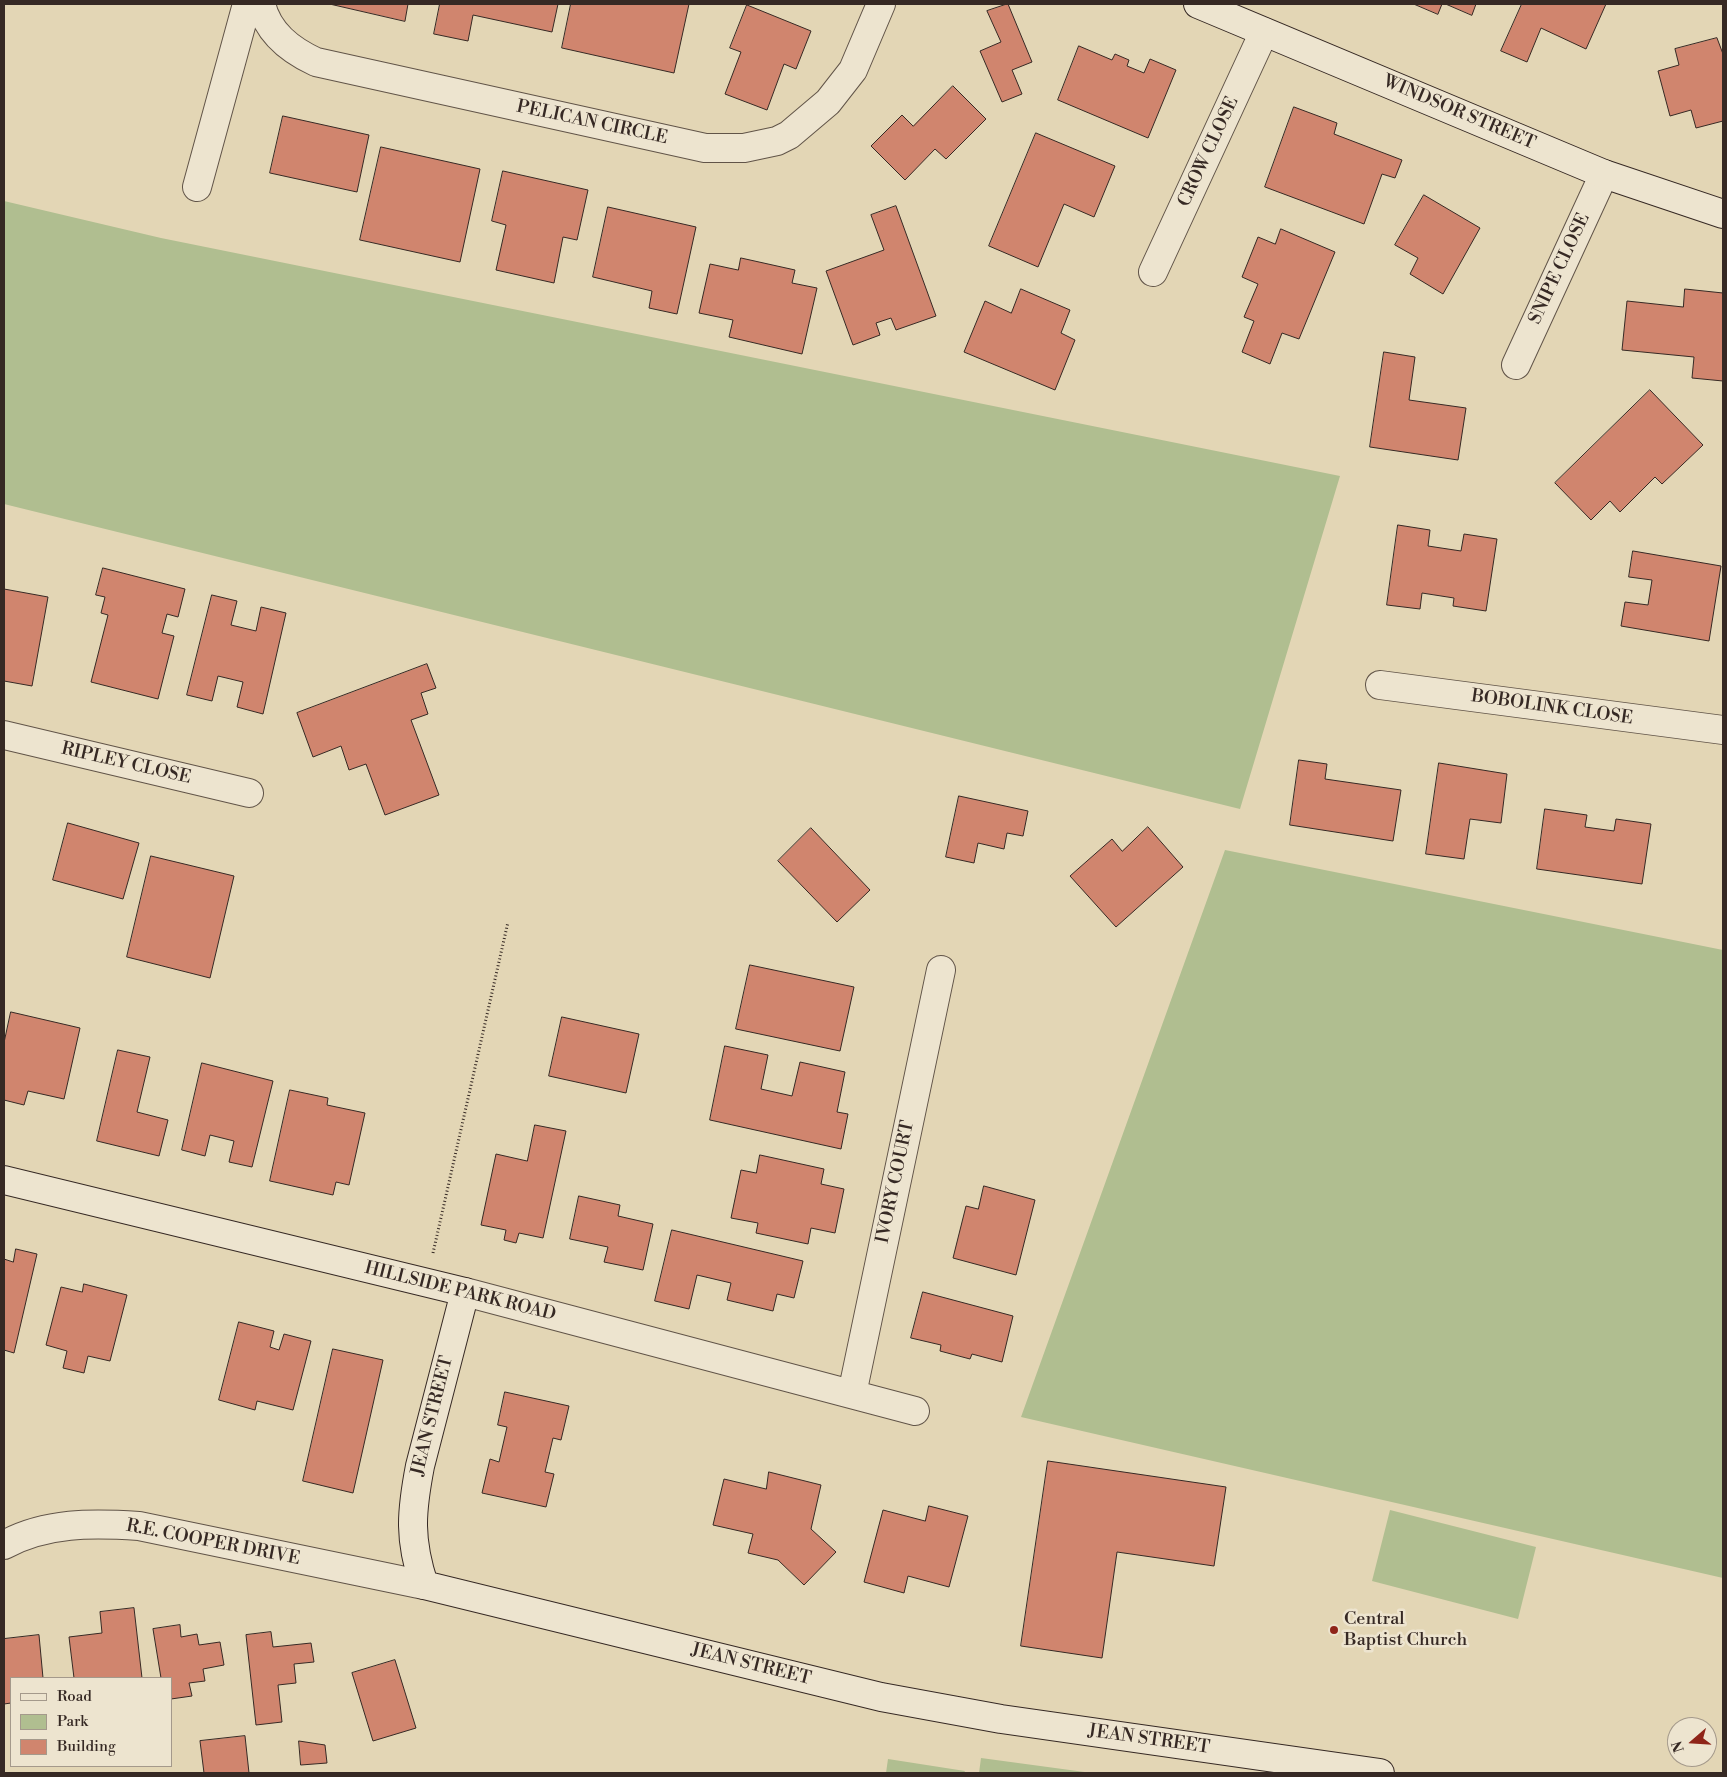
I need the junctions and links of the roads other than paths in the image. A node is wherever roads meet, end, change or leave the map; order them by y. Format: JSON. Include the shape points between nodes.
{"nodes":[{"id":1,"x":247,"y":4,"type":"edge"},
{"id":2,"x":261,"y":4,"type":"edge"},
{"id":3,"x":881,"y":4,"type":"edge"},
{"id":4,"x":1198,"y":4,"type":"edge"},
{"id":5,"x":1264,"y":32,"type":"junction"},
{"id":6,"x":1604,"y":174,"type":"junction"},
{"id":7,"x":197,"y":187,"type":"dead end"},
{"id":8,"x":1723,"y":214,"type":"edge"},
{"id":9,"x":1153,"y":272,"type":"dead end"},
{"id":10,"x":1516,"y":365,"type":"dead end"},
{"id":11,"x":1380,"y":685,"type":"dead end"},
{"id":12,"x":1723,"y":730,"type":"edge"},
{"id":13,"x":4,"y":735,"type":"edge"},
{"id":14,"x":249,"y":793,"type":"dead end"},
{"id":15,"x":941,"y":970,"type":"dead end"},
{"id":16,"x":4,"y":1180,"type":"edge"},
{"id":17,"x":465,"y":1292,"type":"junction"},
{"id":18,"x":852,"y":1394,"type":"junction"},
{"id":19,"x":915,"y":1410,"type":"dead end"},
{"id":20,"x":4,"y":1545,"type":"edge"},
{"id":21,"x":424,"y":1585,"type":"junction"},
{"id":22,"x":1380,"y":1773,"type":"edge"}],
"edges":[{"from":1,"to":7,"type":"street"},
{"from":2,"to":3,"type":"street","name":"PELICAN CIRCLE","via":[[280,39],[297,53],[316,62],[652,137],[727,149],[777,141],[816,114],[853,70]]},
{"from":4,"to":5,"type":"street","name":"WINDSOR STREET"},
{"from":5,"to":6,"type":"street","name":"WINDSOR STREET"},
{"from":5,"to":9,"type":"street","name":"CROW CLOSE"},
{"from":6,"to":8,"type":"street","name":"WINDSOR STREET"},
{"from":6,"to":10,"type":"street","name":"SNIPE CLOSE"},
{"from":11,"to":12,"type":"street","name":"BOBOLINK CLOSE"},
{"from":13,"to":14,"type":"street","name":"RIPLEY CLOSE"},
{"from":15,"to":18,"type":"street","name":"IVORY COURT"},
{"from":16,"to":17,"type":"street","name":"HILLSIDE PARK ROAD"},
{"from":17,"to":18,"type":"street","name":"HILLSIDE PARK ROAD"},
{"from":17,"to":21,"type":"street","name":"JEAN STREET","via":[[414,1495],[411,1526],[415,1558]]},
{"from":18,"to":19,"type":"street","name":"HILLSIDE PARK ROAD"},
{"from":20,"to":21,"type":"street","name":"R.E. COOPER DRIVE","via":[[54,1527],[139,1526]]},
{"from":21,"to":22,"type":"street","name":"JEAN STREET","via":[[881,1697],[1001,1719]]}]}
